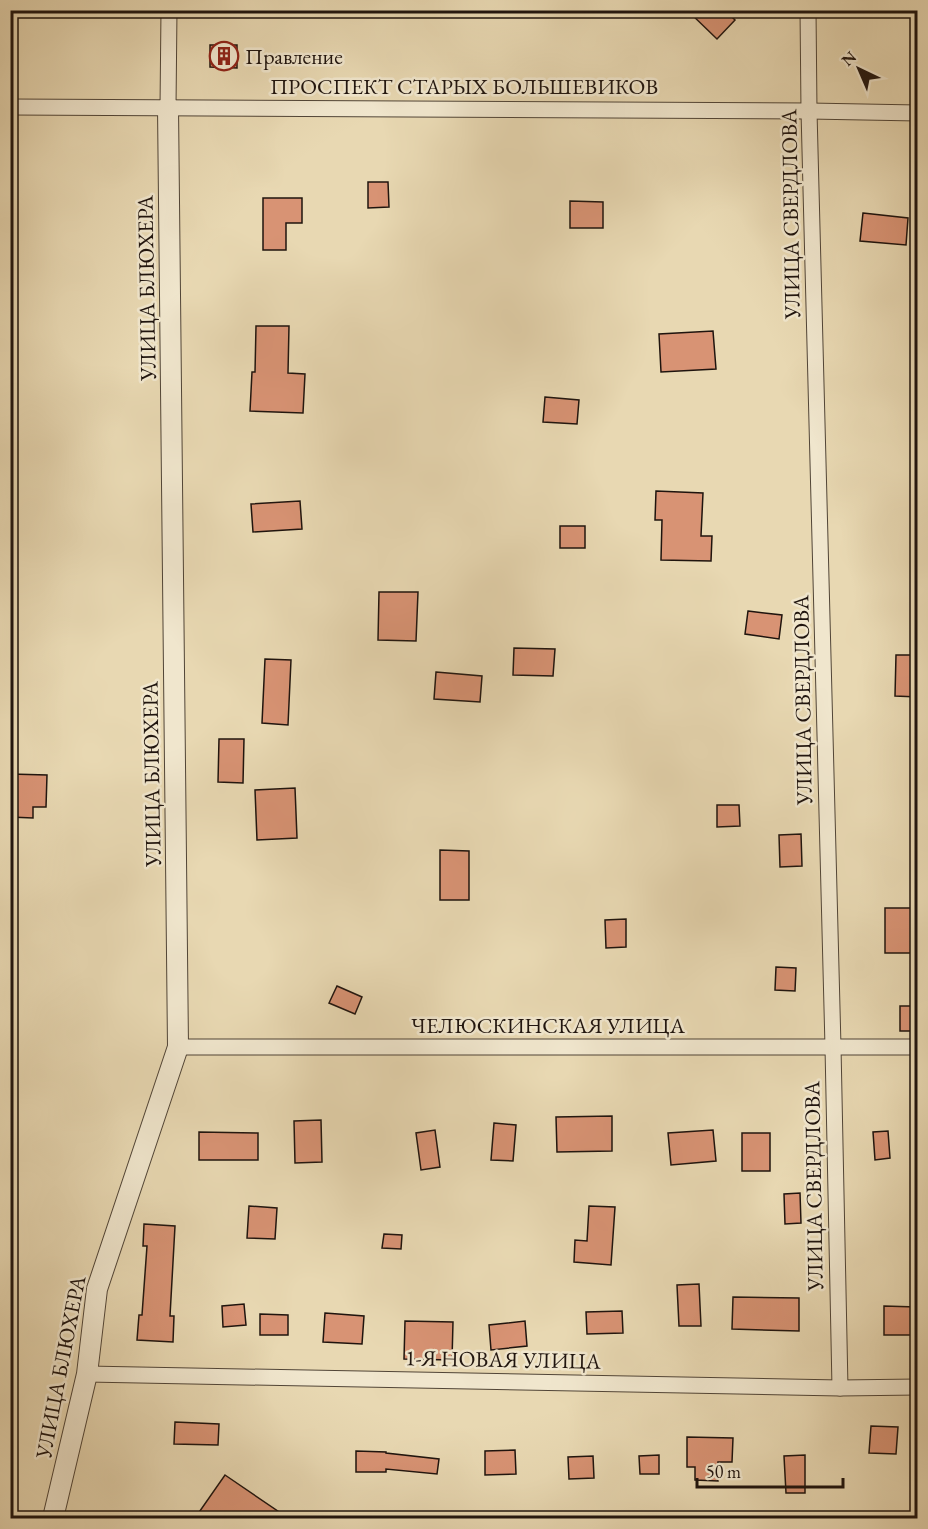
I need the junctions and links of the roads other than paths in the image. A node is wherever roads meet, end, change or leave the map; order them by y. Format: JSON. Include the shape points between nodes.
{"nodes":[{"id":1,"x":169,"y":10,"type":"edge"},
{"id":2,"x":808,"y":10,"type":"edge"},
{"id":3,"x":10,"y":107,"type":"edge"},
{"id":4,"x":168,"y":107,"type":"junction"},
{"id":5,"x":809,"y":111,"type":"junction"},
{"id":6,"x":918,"y":113,"type":"edge"},
{"id":7,"x":178,"y":1047,"type":"junction"},
{"id":8,"x":833,"y":1047,"type":"junction"},
{"id":9,"x":918,"y":1047,"type":"edge"},
{"id":10,"x":87,"y":1374,"type":"junction"},
{"id":11,"x":918,"y":1387,"type":"edge"},
{"id":12,"x":840,"y":1388,"type":"junction"},
{"id":13,"x":53,"y":1518,"type":"edge"}],
"edges":[{"from":1,"to":4,"type":"street","name":"УЛИЦА БЛЮХЕРА"},
{"from":2,"to":5,"type":"street","name":"УЛИЦА СВЕРДЛОВА"},
{"from":3,"to":4,"type":"street","name":"ПРОСПЕКТ СТАРЫХ БОЛЬШЕВИКОВ"},
{"from":4,"to":5,"type":"street","name":"ПРОСПЕКТ СТАРЫХ БОЛЬШЕВИКОВ"},
{"from":4,"to":7,"type":"street","name":"УЛИЦА БЛЮХЕРА"},
{"from":5,"to":6,"type":"street","name":"ПРОСПЕКТ СТАРЫХ БОЛЬШЕВИКОВ"},
{"from":5,"to":8,"type":"street","name":"УЛИЦА СВЕРДЛОВА"},
{"from":7,"to":8,"type":"street","name":"ЧЕЛЮСКИНСКАЯ УЛИЦА"},
{"from":7,"to":10,"type":"street","name":"УЛИЦА БЛЮХЕРА","via":[[97,1289]]},
{"from":8,"to":9,"type":"street","name":"ЧЕЛЮСКИНСКАЯ УЛИЦА"},
{"from":8,"to":12,"type":"street","name":"УЛИЦА СВЕРДЛОВА"},
{"from":10,"to":12,"type":"street","name":"1-Я НОВАЯ УЛИЦА"},
{"from":10,"to":13,"type":"street","name":"УЛИЦА БЛЮХЕРА"},
{"from":11,"to":12,"type":"street","name":"1-Я НОВАЯ УЛИЦА"}]}
